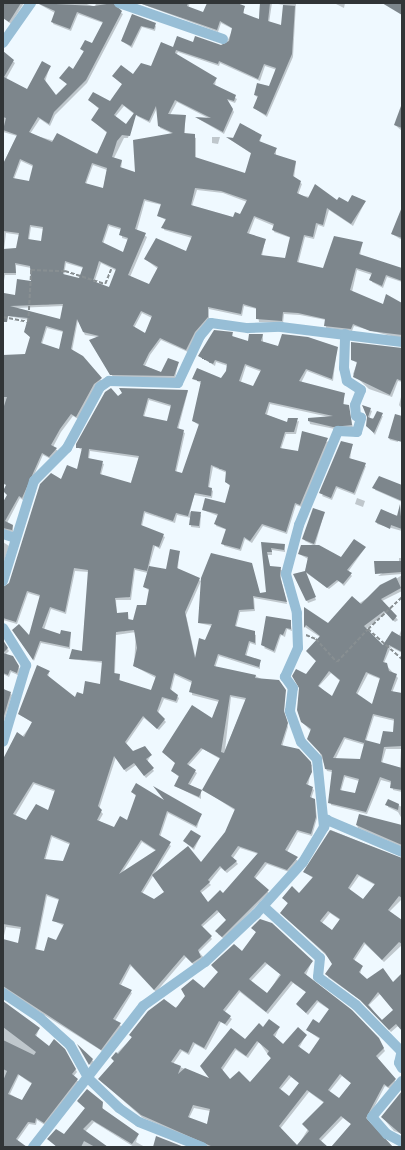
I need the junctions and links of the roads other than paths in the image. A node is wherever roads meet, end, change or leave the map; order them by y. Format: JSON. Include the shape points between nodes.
{"nodes":[{"id":1,"x":31,"y":3,"type":"edge"},
{"id":2,"x":119,"y":3,"type":"edge"},
{"id":3,"x":223,"y":39,"type":"dead end"},
{"id":4,"x":3,"y":43,"type":"edge"},
{"id":5,"x":345,"y":334,"type":"junction"},
{"id":6,"x":402,"y":342,"type":"edge"},
{"id":7,"x":3,"y":534,"type":"edge"},
{"id":8,"x":15,"y":538,"type":"junction"},
{"id":9,"x":3,"y":582,"type":"edge"},
{"id":10,"x":3,"y":628,"type":"edge"},
{"id":11,"x":3,"y":742,"type":"edge"},
{"id":12,"x":324,"y":827,"type":"junction"},
{"id":13,"x":402,"y":852,"type":"edge"},
{"id":14,"x":263,"y":906,"type":"junction"},
{"id":15,"x":6,"y":996,"type":"edge"},
{"id":16,"x":401,"y":1051,"type":"edge"},
{"id":17,"x":402,"y":1068,"type":"edge"},
{"id":18,"x":89,"y":1079,"type":"junction"},
{"id":19,"x":402,"y":1081,"type":"edge"},
{"id":20,"x":402,"y":1142,"type":"edge"},
{"id":21,"x":33,"y":1147,"type":"edge"},
{"id":22,"x":202,"y":1147,"type":"edge"}],
"edges":[{"from":1,"to":4,"type":"street"},
{"from":2,"to":3,"type":"street"},
{"from":5,"to":6,"type":"street"},
{"from":5,"to":8,"type":"street","via":[[211,323],[200,336],[178,383],[109,381],[100,387],[67,448],[34,480]]},
{"from":5,"to":12,"type":"street","via":[[344,368],[348,381],[361,390],[355,405],[356,416],[361,418],[357,432],[338,432],[292,546],[286,574],[294,600],[298,648],[285,677],[293,688],[290,711],[301,742],[317,759]]},
{"from":7,"to":8,"type":"street"},
{"from":8,"to":9,"type":"street"},
{"from":10,"to":11,"type":"street","via":[[26,665]]},
{"from":12,"to":13,"type":"street","via":[[327,820]]},
{"from":12,"to":14,"type":"street","via":[[303,862]]},
{"from":14,"to":16,"type":"street","via":[[320,958],[318,977],[356,1005]]},
{"from":14,"to":18,"type":"street","via":[[204,962],[143,1006]]},
{"from":15,"to":18,"type":"street","via":[[70,1045]]},
{"from":16,"to":17,"type":"street"},
{"from":18,"to":21,"type":"street"},
{"from":18,"to":22,"type":"street","via":[[139,1122]]},
{"from":19,"to":20,"type":"street","via":[[372,1118],[387,1134]]}]}
